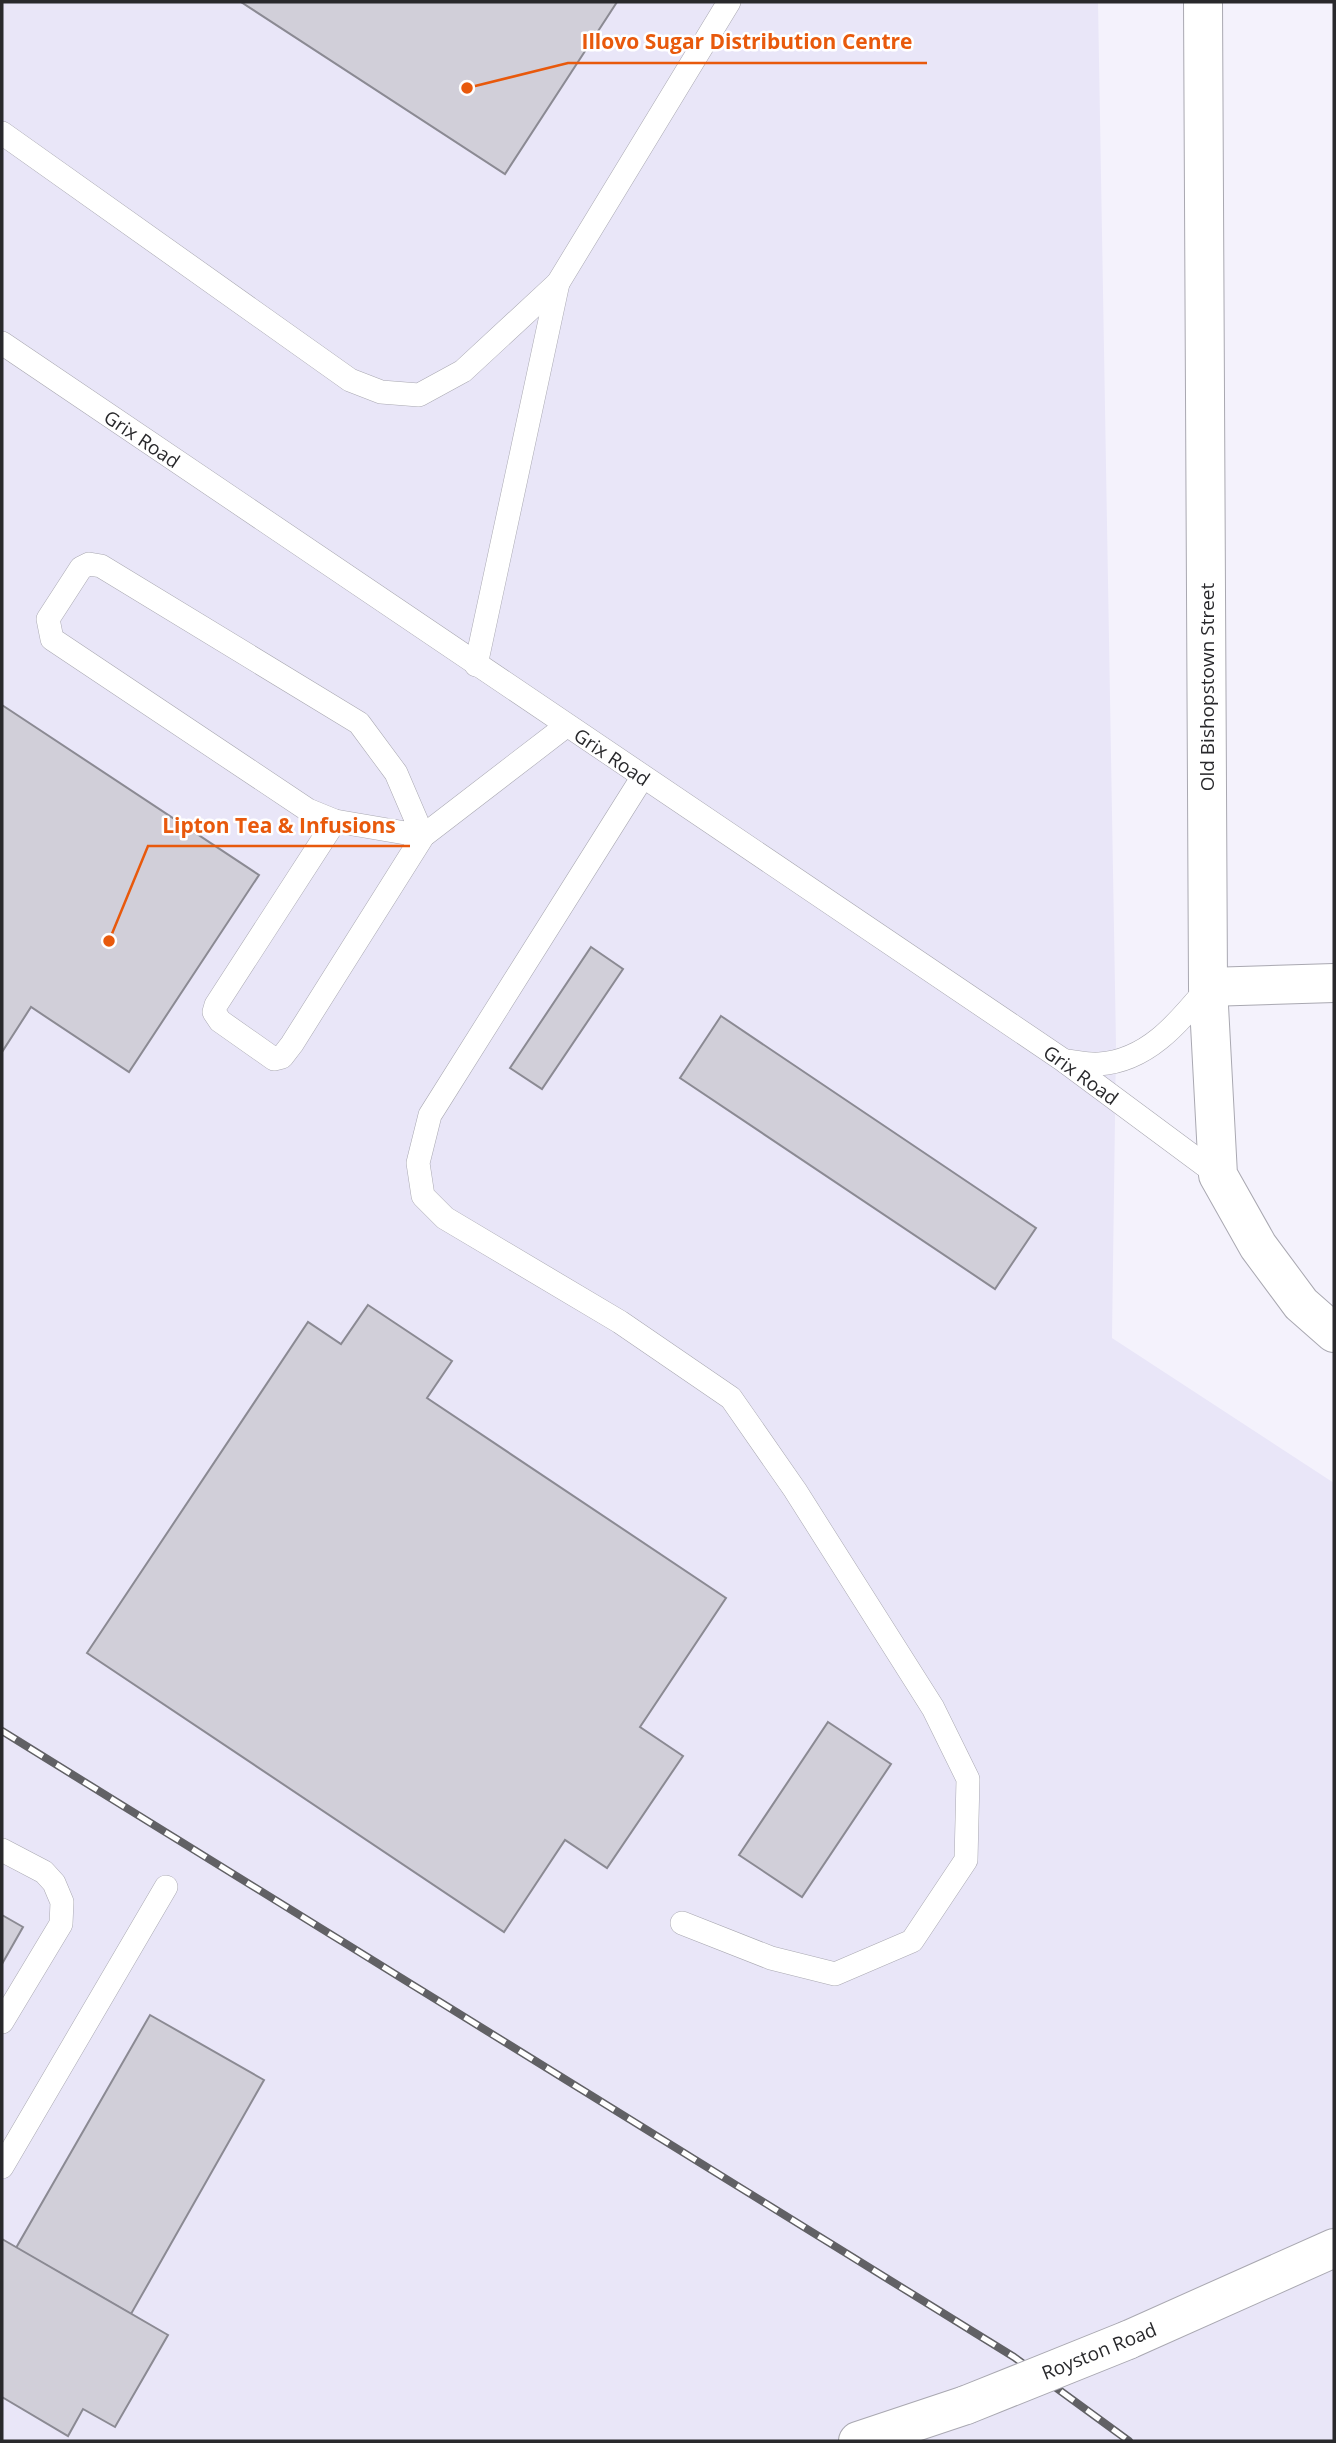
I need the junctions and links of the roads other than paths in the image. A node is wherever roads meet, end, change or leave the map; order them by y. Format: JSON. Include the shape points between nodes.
{"nodes":[{"id":1,"x":729,"y":2,"type":"edge"},
{"id":2,"x":1203,"y":2,"type":"edge"},
{"id":3,"x":2,"y":133,"type":"edge"},
{"id":4,"x":558,"y":283,"type":"junction"},
{"id":5,"x":2,"y":343,"type":"edge"},
{"id":6,"x":476,"y":665,"type":"junction"},
{"id":7,"x":566,"y":726,"type":"junction"},
{"id":8,"x":642,"y":778,"type":"junction"},
{"id":9,"x":335,"y":821,"type":"junction"},
{"id":10,"x":423,"y":836,"type":"junction"},
{"id":11,"x":1334,"y":983,"type":"edge"},
{"id":12,"x":1208,"y":988,"type":"junction"},
{"id":13,"x":1063,"y":1060,"type":"junction"},
{"id":14,"x":1218,"y":1175,"type":"junction"},
{"id":15,"x":1334,"y":1333,"type":"edge"},
{"id":16,"x":2,"y":1850,"type":"edge"},
{"id":17,"x":166,"y":1887,"type":"dead end"},
{"id":18,"x":682,"y":1923,"type":"dead end"},
{"id":19,"x":2,"y":2022,"type":"edge"},
{"id":20,"x":2,"y":2167,"type":"edge"},
{"id":21,"x":1334,"y":2248,"type":"edge"},
{"id":22,"x":858,"y":2441,"type":"edge"}],
"edges":[{"from":1,"to":4,"type":"lane"},
{"from":2,"to":12,"type":"street","name":"Old Bishopstown Street"},
{"from":3,"to":4,"type":"lane","via":[[350,380],[381,392],[419,394],[463,371]]},
{"from":4,"to":6,"type":"lane"},
{"from":5,"to":6,"type":"lane","name":"Grix Road"},
{"from":6,"to":7,"type":"lane","name":"Grix Road"},
{"from":7,"to":8,"type":"lane","name":"Grix Road"},
{"from":7,"to":10,"type":"lane"},
{"from":8,"to":13,"type":"lane","name":"Grix Road"},
{"from":8,"to":18,"type":"lane","via":[[430,1115],[418,1163],[423,1196],[445,1218],[620,1322],[731,1398],[933,1708],[968,1779],[966,1860],[912,1941],[835,1974],[771,1958]]},
{"from":9,"to":10,"type":"lane"},
{"from":9,"to":10,"type":"lane","via":[[214,1012],[274,1059],[282,1057],[292,1044]]},
{"from":9,"to":10,"type":"lane","via":[[308,810],[52,639],[48,619],[80,568],[101,566],[359,723],[396,774]]},
{"from":11,"to":12,"type":"street"},
{"from":12,"to":13,"type":"lane","via":[[1179,1024],[1134,1056],[1099,1065]]},
{"from":12,"to":14,"type":"street","name":"Old Bishopstown Street"},
{"from":13,"to":14,"type":"lane","name":"Grix Road"},
{"from":14,"to":15,"type":"street","name":"Old Bishopstown Street","via":[[1258,1246],[1301,1304]]},
{"from":16,"to":19,"type":"lane","via":[[44,1872],[62,1902],[61,1924]]},
{"from":17,"to":20,"type":"lane"},
{"from":21,"to":22,"type":"street","name":"Royston Road","bridge":true,"via":[[1128,2340],[966,2405]]}]}
